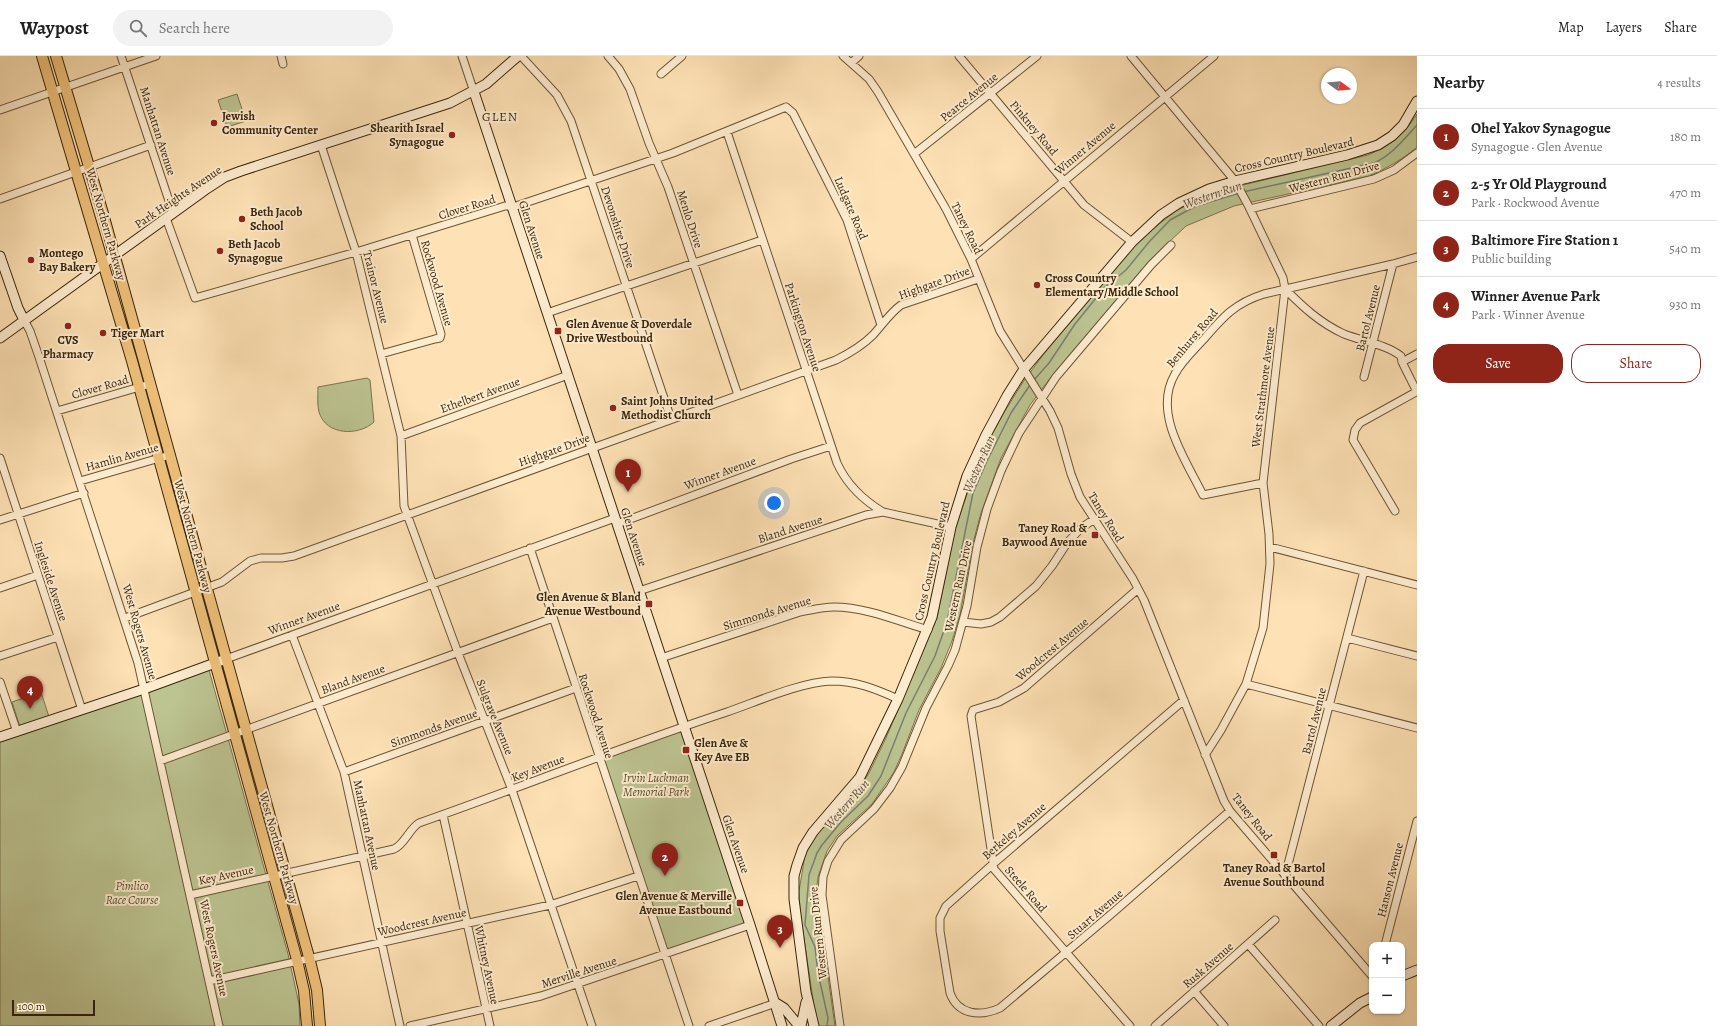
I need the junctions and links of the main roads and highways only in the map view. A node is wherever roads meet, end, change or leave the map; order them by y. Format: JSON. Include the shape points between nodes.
{"nodes":[{"id":1,"x":42,"y":56,"type":"edge"},
{"id":2,"x":56,"y":56,"type":"edge"},
{"id":3,"x":520,"y":56,"type":"edge"},
{"id":4,"x":474,"y":92,"type":"junction"},
{"id":5,"x":1417,"y":101,"type":"edge"},
{"id":6,"x":82,"y":190,"type":"junction"},
{"id":7,"x":114,"y":255,"type":"junction"},
{"id":8,"x":0,"y":256,"type":"edge"},
{"id":9,"x":104,"y":262,"type":"junction"},
{"id":10,"x":4,"y":279,"type":"edge"},
{"id":11,"x":24,"y":320,"type":"junction"},
{"id":12,"x":0,"y":338,"type":"edge"},
{"id":13,"x":226,"y":659,"type":"junction"},
{"id":14,"x":214,"y":663,"type":"junction"},
{"id":15,"x":0,"y":737,"type":"edge"},
{"id":16,"x":1417,"y":970,"type":"edge"},
{"id":17,"x":1405,"y":976,"type":"edge"},
{"id":18,"x":806,"y":992,"type":"junction"},
{"id":19,"x":1369,"y":992,"type":"edge"},
{"id":20,"x":1369,"y":999,"type":"edge"},
{"id":21,"x":776,"y":1003,"type":"junction"},
{"id":22,"x":1360,"y":1003,"type":"junction"},
{"id":23,"x":307,"y":1026,"type":"edge"},
{"id":24,"x":320,"y":1026,"type":"edge"},
{"id":25,"x":782,"y":1026,"type":"edge"},
{"id":26,"x":800,"y":1026,"type":"edge"},
{"id":27,"x":814,"y":1026,"type":"edge"},
{"id":28,"x":1331,"y":1026,"type":"edge"}],
"edges":[{"from":1,"to":6,"type":"main road","name":"West Northern Parkway"},
{"from":2,"to":7,"type":"main road","name":"West Northern Parkway"},
{"from":3,"to":4,"type":"main road","name":"Park Heights Avenue"},
{"from":4,"to":7,"type":"main road","name":"Park Heights Avenue","via":[[450,103],[225,177]]},
{"from":4,"to":21,"type":"main road","name":"Glen Avenue"},
{"from":5,"to":18,"type":"main road","name":"Cross Country Boulevard","via":[[1398,131],[1374,147],[1199,193],[1161,215],[1132,242],[998,412],[975,457],[959,498],[936,604],[928,630],[898,699],[860,777],[812,832],[800,856],[794,876],[793,895]]},
{"from":6,"to":7,"type":"main road","via":[[91,198],[108,252]]},
{"from":6,"to":9,"type":"main road","name":"West Northern Parkway"},
{"from":7,"to":9,"type":"main road","name":"Park Heights Avenue"},
{"from":7,"to":13,"type":"main road","name":"West Northern Parkway"},
{"from":8,"to":10,"type":"main road","name":"West Rogers Avenue"},
{"from":9,"to":11,"type":"main road","name":"Park Heights Avenue"},
{"from":9,"to":14,"type":"main road","name":"West Northern Parkway"},
{"from":10,"to":11,"type":"main road","name":"West Rogers Avenue"},
{"from":11,"to":12,"type":"main road","name":"Park Heights Avenue"},
{"from":13,"to":14,"type":"main road","name":"Winner Avenue"},
{"from":13,"to":24,"type":"main road","name":"West Northern Parkway","via":[[309,958]]},
{"from":14,"to":15,"type":"main road","name":"Winner Avenue"},
{"from":14,"to":23,"type":"main road","name":"West Northern Parkway","via":[[297,960],[305,997]]},
{"from":16,"to":17,"type":"main road"},
{"from":18,"to":26,"type":"main road","name":"Cross Country Boulevard","via":[[806,1008]]},
{"from":18,"to":27,"type":"main road","name":"Cross Country Boulevard"},
{"from":19,"to":22,"type":"main road"},
{"from":20,"to":22,"type":"main road"},
{"from":21,"to":25,"type":"main road","name":"Glen Avenue"},
{"from":21,"to":26,"type":"main road","name":"Glen Avenue"},
{"from":22,"to":28,"type":"main road"}]}
